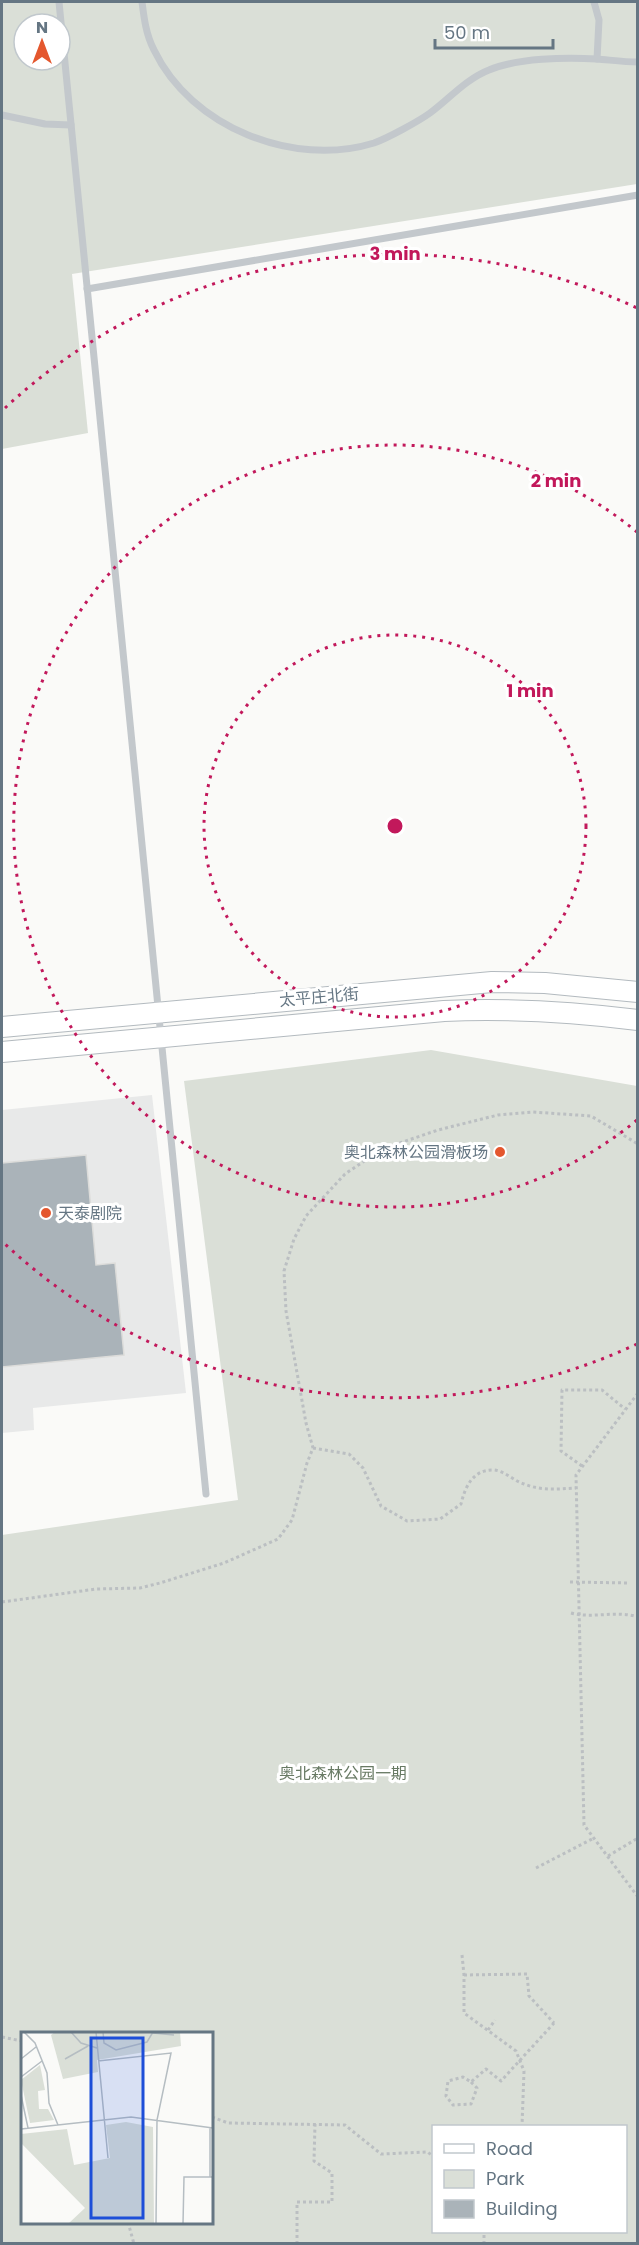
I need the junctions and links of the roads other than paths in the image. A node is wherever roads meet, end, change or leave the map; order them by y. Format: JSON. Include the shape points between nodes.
{"nodes":[{"id":1,"x":59,"y":2,"type":"edge"},
{"id":2,"x":142,"y":2,"type":"edge"},
{"id":3,"x":594,"y":2,"type":"edge"},
{"id":4,"x":597,"y":59,"type":"junction"},
{"id":5,"x":638,"y":62,"type":"edge"},
{"id":6,"x":2,"y":115,"type":"edge"},
{"id":7,"x":71,"y":126,"type":"junction"},
{"id":8,"x":638,"y":195,"type":"edge"},
{"id":9,"x":87,"y":289,"type":"junction"},
{"id":10,"x":638,"y":992,"type":"edge"},
{"id":11,"x":157,"y":1012,"type":"junction"},
{"id":12,"x":638,"y":1020,"type":"edge"},
{"id":13,"x":2,"y":1027,"type":"edge"},
{"id":14,"x":160,"y":1038,"type":"junction"},
{"id":15,"x":2,"y":1052,"type":"edge"},
{"id":16,"x":206,"y":1494,"type":"dead end"}],
"edges":[{"from":1,"to":7,"type":"lane"},
{"from":2,"to":4,"type":"lane","via":[[152,48],[181,91],[210,115],[235,128],[268,143],[308,150],[375,142],[429,114],[488,70],[520,62]]},
{"from":3,"to":4,"type":"lane","via":[[599,20]]},
{"from":4,"to":5,"type":"lane"},
{"from":6,"to":7,"type":"lane"},
{"from":7,"to":9,"type":"lane"},
{"from":8,"to":9,"type":"lane"},
{"from":9,"to":11,"type":"lane"},
{"from":10,"to":11,"type":"main road","name":"太平庄北街","via":[[492,982]]},
{"from":11,"to":13,"type":"main road","name":"太平庄北街"},
{"from":11,"to":14,"type":"lane"},
{"from":12,"to":14,"type":"main road","name":"太平庄北街","via":[[492,1009]]},
{"from":14,"to":15,"type":"main road","name":"太平庄北街"},
{"from":14,"to":16,"type":"lane"}]}
